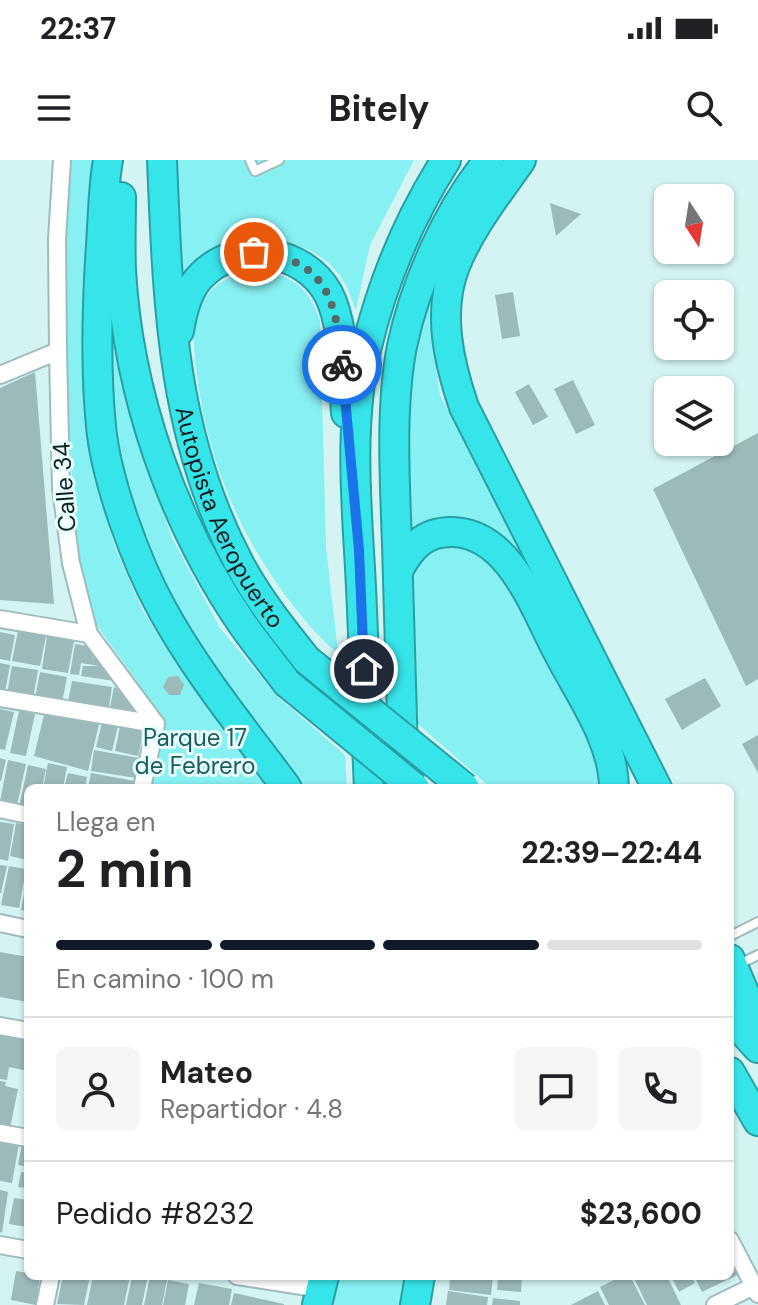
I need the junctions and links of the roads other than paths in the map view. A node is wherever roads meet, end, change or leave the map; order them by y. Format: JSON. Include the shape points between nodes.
{"nodes":[{"id":1,"x":62,"y":160,"type":"edge"},
{"id":2,"x":108,"y":160,"type":"edge"},
{"id":3,"x":119,"y":160,"type":"edge"},
{"id":4,"x":162,"y":160,"type":"edge"},
{"id":5,"x":250,"y":160,"type":"edge"},
{"id":6,"x":279,"y":160,"type":"edge"},
{"id":7,"x":446,"y":160,"type":"edge"},
{"id":8,"x":489,"y":160,"type":"edge"},
{"id":9,"x":521,"y":160,"type":"edge"},
{"id":10,"x":58,"y":351,"type":"junction"},
{"id":11,"x":175,"y":351,"type":"junction"},
{"id":12,"x":0,"y":375,"type":"edge"},
{"id":13,"x":356,"y":507,"type":"junction"},
{"id":14,"x":398,"y":571,"type":"junction"},
{"id":15,"x":0,"y":619,"type":"edge"},
{"id":16,"x":89,"y":634,"type":"junction"},
{"id":17,"x":0,"y":698,"type":"edge"},
{"id":18,"x":156,"y":724,"type":"junction"},
{"id":19,"x":143,"y":784,"type":"edge"},
{"id":20,"x":284,"y":784,"type":"edge"},
{"id":21,"x":369,"y":784,"type":"edge"},
{"id":22,"x":404,"y":784,"type":"edge"},
{"id":23,"x":410,"y":784,"type":"edge"},
{"id":24,"x":460,"y":784,"type":"edge"},
{"id":25,"x":614,"y":784,"type":"edge"},
{"id":26,"x":655,"y":784,"type":"edge"},
{"id":27,"x":0,"y":809,"type":"edge"},
{"id":28,"x":24,"y":814,"type":"edge"},
{"id":29,"x":758,"y":922,"type":"edge"},
{"id":30,"x":0,"y":923,"type":"edge"},
{"id":31,"x":24,"y":928,"type":"edge"},
{"id":32,"x":734,"y":934,"type":"edge"},
{"id":33,"x":740,"y":960,"type":"edge"},
{"id":34,"x":734,"y":1021,"type":"edge"},
{"id":35,"x":758,"y":1025,"type":"edge"},
{"id":36,"x":0,"y":1026,"type":"edge"},
{"id":37,"x":24,"y":1030,"type":"edge"},
{"id":38,"x":758,"y":1048,"type":"edge"},
{"id":39,"x":734,"y":1079,"type":"edge"},
{"id":40,"x":758,"y":1121,"type":"edge"},
{"id":41,"x":0,"y":1133,"type":"edge"},
{"id":42,"x":24,"y":1137,"type":"edge"},
{"id":43,"x":0,"y":1245,"type":"edge"},
{"id":44,"x":734,"y":1247,"type":"edge"},
{"id":45,"x":24,"y":1249,"type":"edge"},
{"id":46,"x":50,"y":1280,"type":"edge"},
{"id":47,"x":256,"y":1280,"type":"edge"},
{"id":48,"x":419,"y":1280,"type":"edge"},
{"id":49,"x":757,"y":1288,"type":"edge"},
{"id":50,"x":321,"y":1294,"type":"edge"},
{"id":51,"x":45,"y":1305,"type":"edge"},
{"id":52,"x":415,"y":1305,"type":"edge"},
{"id":53,"x":715,"y":1305,"type":"edge"}],
"edges":[{"from":1,"to":10,"type":"street","name":"Calle 34"},
{"from":2,"to":20,"type":"highway","via":[[98,355],[101,429],[117,499],[137,556],[187,653]]},
{"from":3,"to":23,"type":"highway","name":"Autopista Aeropuerto","bridge":true,"via":[[122,271],[131,346],[147,419],[203,559],[287,683]]},
{"from":4,"to":11,"type":"highway","name":"Autopista Aeropuerto"},
{"from":5,"to":6,"type":"lane","via":[[255,171]]},
{"from":7,"to":13,"type":"highway","via":[[404,237],[366,352]]},
{"from":8,"to":14,"type":"highway","via":[[448,222],[416,295],[402,347],[395,421]]},
{"from":9,"to":26,"type":"highway","via":[[454,267],[446,332],[451,369],[464,407]]},
{"from":10,"to":12,"type":"street"},
{"from":10,"to":16,"type":"street","name":"Calle 34","via":[[61,489],[71,563]]},
{"from":11,"to":13,"type":"highway","via":[[189,295],[214,265],[254,252],[288,258],[308,270],[328,293],[337,316]]},
{"from":11,"to":24,"type":"highway","name":"Autopista Aeropuerto","bridge":true,"via":[[196,463],[241,568],[307,660]]},
{"from":13,"to":21,"type":"highway"},
{"from":14,"to":22,"type":"highway"},
{"from":14,"to":25,"type":"highway","via":[[410,549],[437,533],[476,535],[498,549],[595,723]]},
{"from":15,"to":16,"type":"street"},
{"from":16,"to":18,"type":"street","name":"Calle 34"},
{"from":17,"to":18,"type":"street"},
{"from":18,"to":19,"type":"street"},
{"from":27,"to":28,"type":"street"},
{"from":29,"to":32,"type":"lane"},
{"from":30,"to":31,"type":"street"},
{"from":33,"to":35,"type":"highway"},
{"from":34,"to":38,"type":"highway"},
{"from":36,"to":37,"type":"street"},
{"from":39,"to":40,"type":"highway"},
{"from":41,"to":42,"type":"street"},
{"from":43,"to":45,"type":"street"},
{"from":44,"to":49,"type":"street"},
{"from":46,"to":51,"type":"street"},
{"from":47,"to":50,"type":"street"},
{"from":48,"to":52,"type":"highway"},
{"from":49,"to":53,"type":"street"}]}
